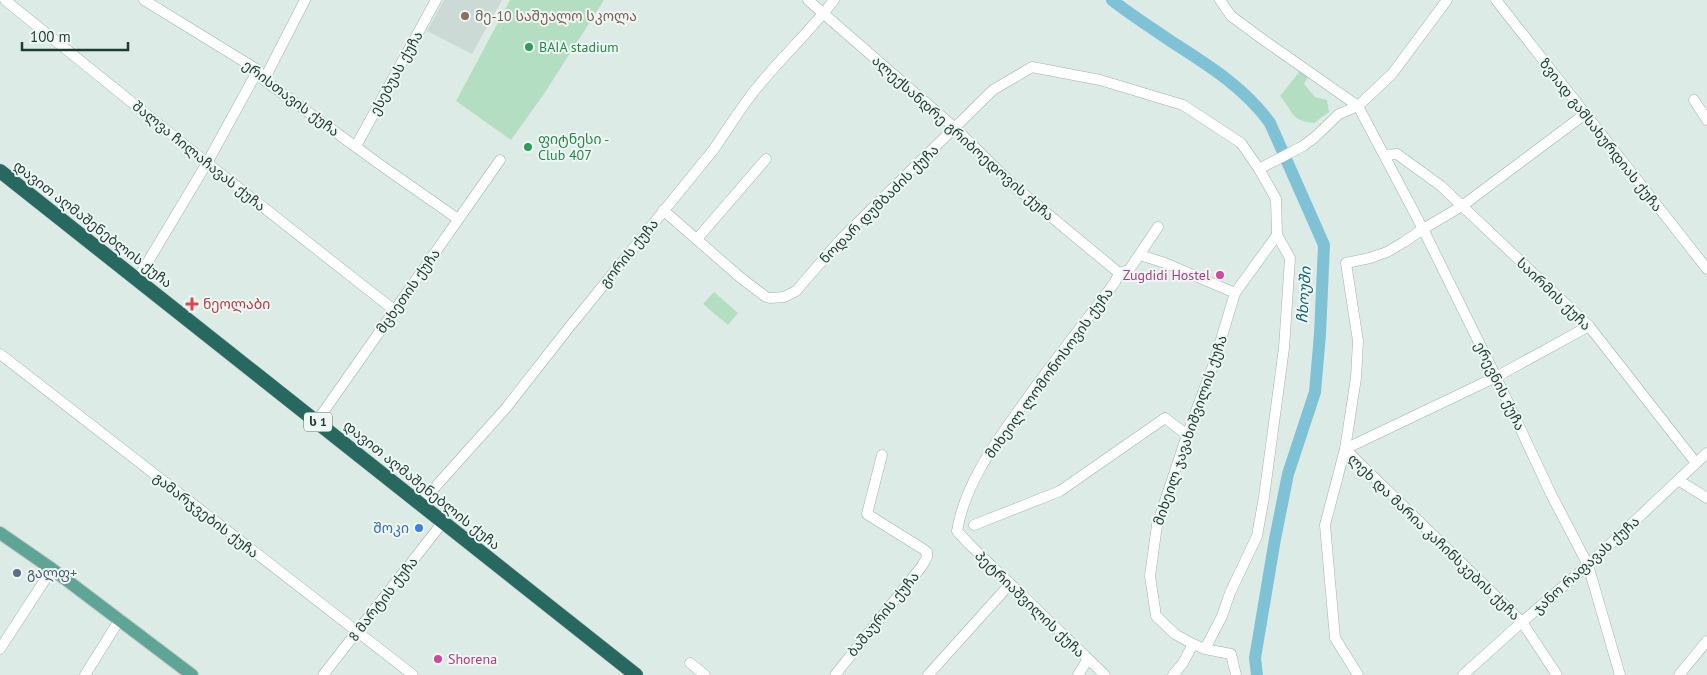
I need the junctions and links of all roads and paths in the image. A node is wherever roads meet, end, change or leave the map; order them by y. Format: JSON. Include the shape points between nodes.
{"nodes":[{"id":1,"x":5,"y":0,"type":"edge"},
{"id":2,"x":144,"y":0,"type":"edge"},
{"id":3,"x":304,"y":0,"type":"edge"},
{"id":4,"x":435,"y":0,"type":"edge"},
{"id":5,"x":808,"y":0,"type":"edge"},
{"id":6,"x":834,"y":0,"type":"edge"},
{"id":7,"x":1220,"y":0,"type":"edge"},
{"id":8,"x":1447,"y":0,"type":"edge"},
{"id":9,"x":1496,"y":0,"type":"edge"},
{"id":10,"x":823,"y":14,"type":"junction"},
{"id":11,"x":258,"y":70,"type":"junction"},
{"id":12,"x":264,"y":80,"type":"junction"},
{"id":13,"x":1694,"y":100,"type":"dead end"},
{"id":14,"x":1358,"y":106,"type":"junction"},
{"id":15,"x":1585,"y":114,"type":"junction"},
{"id":16,"x":1707,"y":120,"type":"edge"},
{"id":17,"x":955,"y":128,"type":"junction"},
{"id":18,"x":356,"y":146,"type":"junction"},
{"id":19,"x":1385,"y":156,"type":"junction"},
{"id":20,"x":766,"y":159,"type":"dead end"},
{"id":21,"x":500,"y":160,"type":"dead end"},
{"id":22,"x":207,"y":163,"type":"junction"},
{"id":23,"x":1259,"y":169,"type":"junction"},
{"id":24,"x":0,"y":171,"type":"edge"},
{"id":25,"x":1462,"y":206,"type":"junction"},
{"id":26,"x":663,"y":210,"type":"junction"},
{"id":27,"x":458,"y":219,"type":"junction"},
{"id":28,"x":1158,"y":227,"type":"dead end"},
{"id":29,"x":1423,"y":229,"type":"junction"},
{"id":30,"x":1277,"y":235,"type":"junction"},
{"id":31,"x":698,"y":239,"type":"junction"},
{"id":32,"x":1140,"y":255,"type":"junction"},
{"id":33,"x":1707,"y":269,"type":"edge"},
{"id":34,"x":1119,"y":273,"type":"junction"},
{"id":35,"x":137,"y":280,"type":"junction"},
{"id":36,"x":1234,"y":293,"type":"junction"},
{"id":37,"x":394,"y":310,"type":"junction"},
{"id":38,"x":1589,"y":326,"type":"junction"},
{"id":39,"x":0,"y":354,"type":"edge"},
{"id":40,"x":1496,"y":377,"type":"junction"},
{"id":41,"x":316,"y":421,"type":"junction"},
{"id":42,"x":1187,"y":435,"type":"junction"},
{"id":43,"x":1345,"y":449,"type":"junction"},
{"id":44,"x":1707,"y":453,"type":"edge"},
{"id":45,"x":882,"y":455,"type":"dead end"},
{"id":46,"x":1696,"y":463,"type":"junction"},
{"id":47,"x":1678,"y":480,"type":"junction"},
{"id":48,"x":1707,"y":498,"type":"edge"},
{"id":49,"x":420,"y":504,"type":"junction"},
{"id":50,"x":443,"y":522,"type":"junction"},
{"id":51,"x":974,"y":525,"type":"dead end"},
{"id":52,"x":957,"y":531,"type":"joint"},
{"id":53,"x":0,"y":533,"type":"edge"},
{"id":54,"x":1588,"y":565,"type":"junction"},
{"id":55,"x":52,"y":569,"type":"junction"},
{"id":56,"x":1010,"y":584,"type":"junction"},
{"id":57,"x":120,"y":619,"type":"junction"},
{"id":58,"x":1522,"y":622,"type":"junction"},
{"id":59,"x":357,"y":632,"type":"junction"},
{"id":60,"x":1707,"y":641,"type":"edge"},
{"id":61,"x":1192,"y":644,"type":"junction"},
{"id":62,"x":0,"y":649,"type":"edge"},
{"id":63,"x":1205,"y":649,"type":"junction"},
{"id":64,"x":1088,"y":659,"type":"junction"},
{"id":65,"x":690,"y":663,"type":"dead end"},
{"id":66,"x":85,"y":675,"type":"edge"},
{"id":67,"x":192,"y":675,"type":"edge"},
{"id":68,"x":323,"y":675,"type":"edge"},
{"id":69,"x":413,"y":675,"type":"edge"},
{"id":70,"x":636,"y":675,"type":"edge"},
{"id":71,"x":704,"y":675,"type":"edge"},
{"id":72,"x":835,"y":675,"type":"edge"},
{"id":73,"x":928,"y":675,"type":"edge"},
{"id":74,"x":1078,"y":675,"type":"edge"},
{"id":75,"x":1105,"y":675,"type":"edge"},
{"id":76,"x":1173,"y":675,"type":"edge"},
{"id":77,"x":1236,"y":675,"type":"edge"},
{"id":78,"x":1358,"y":675,"type":"edge"},
{"id":79,"x":1463,"y":675,"type":"edge"},
{"id":80,"x":1556,"y":675,"type":"edge"},
{"id":81,"x":1620,"y":675,"type":"edge"},
{"id":82,"x":1679,"y":675,"type":"edge"}],
"edges":[{"from":1,"to":22,"type":"street","name":"შალვა ჩილაჩავას ქუჩა"},
{"from":2,"to":11,"type":"street","name":"ერისთავის ქუჩა"},
{"from":3,"to":12,"type":"street"},
{"from":4,"to":18,"type":"street","name":"ესებუას ქუჩა"},
{"from":5,"to":10,"type":"street","name":"ალექსანდრე გრიბოედოვის ქუჩა"},
{"from":6,"to":10,"type":"street","name":"გორის ქუჩა"},
{"from":7,"to":14,"type":"street","via":[[1247,28]]},
{"from":8,"to":14,"type":"street","via":[[1392,74]]},
{"from":9,"to":15,"type":"street","name":"ზვიად გამსახურდიას ქუჩა"},
{"from":10,"to":17,"type":"street","name":"ალექსანდრე გრიბოედოვის ქუჩა"},
{"from":10,"to":26,"type":"street","name":"გორის ქუჩა","via":[[760,84],[714,150]]},
{"from":11,"to":12,"type":"street","name":"ერისთავის ქუჩა"},
{"from":11,"to":22,"type":"street"},
{"from":12,"to":18,"type":"street","name":"ერისთავის ქუჩა"},
{"from":13,"to":16,"type":"street"},
{"from":14,"to":19,"type":"street","name":"ერევნის ქუჩა"},
{"from":14,"to":23,"type":"street","via":[[1339,114],[1303,146]]},
{"from":15,"to":25,"type":"street"},
{"from":15,"to":33,"type":"street","name":"ზვიად გამსახურდიას ქუჩა"},
{"from":17,"to":23,"type":"street","name":"ნოდარ დუმბაძის ქუჩა","via":[[993,90],[1032,67],[1100,80],[1183,105],[1241,143]]},
{"from":17,"to":31,"type":"street","name":"ნოდარ დუმბაძის ქუჩა","via":[[841,239],[790,295],[766,297]]},
{"from":17,"to":34,"type":"street","name":"ალექსანდრე გრიბოედოვის ქუჩა","via":[[1013,185]]},
{"from":18,"to":27,"type":"street","name":"ერისთავის ქუჩა"},
{"from":19,"to":25,"type":"street","name":"საირმის ქუჩა","via":[[1397,154]]},
{"from":19,"to":29,"type":"street","name":"ერევნის ქუჩა"},
{"from":20,"to":31,"type":"street"},
{"from":21,"to":27,"type":"street","name":"მცხეთის ქუჩა"},
{"from":22,"to":35,"type":"street"},
{"from":22,"to":37,"type":"street","name":"შალვა ჩილაჩავას ქუჩა"},
{"from":23,"to":30,"type":"street","name":"ნოდარ დუმბაძის ქუჩა","via":[[1276,199]]},
{"from":24,"to":35,"type":"highway","name":"დავით აღმაშენებლის ქუჩა","number":"ს 1"},
{"from":25,"to":29,"type":"street"},
{"from":25,"to":38,"type":"street","name":"საირმის ქუჩა"},
{"from":26,"to":31,"type":"street","name":"ნოდარ დუმბაძის ქუჩა"},
{"from":26,"to":49,"type":"street","name":"გორის ქუჩა","via":[[506,408]]},
{"from":27,"to":37,"type":"street","name":"მცხეთის ქუჩა"},
{"from":28,"to":32,"type":"street","name":"მიხეილ ლომონოსოვის ქუჩა"},
{"from":29,"to":40,"type":"street","name":"ერევნის ქუჩა"},
{"from":29,"to":43,"type":"street","via":[[1388,252],[1346,263],[1358,341]]},
{"from":30,"to":36,"type":"street","name":"მიხეილ ჯავახიშვილის ქუჩა"},
{"from":30,"to":63,"type":"street","via":[[1290,258],[1284,348],[1264,497],[1257,536]]},
{"from":32,"to":34,"type":"street","name":"მიხეილ ლომონოსოვის ქუჩა","via":[[1130,270]]},
{"from":32,"to":36,"type":"street"},
{"from":34,"to":52,"type":"street","name":"მიხეილ ლომონოსოვის ქუჩა","via":[[999,438],[971,485]]},
{"from":35,"to":41,"type":"highway","name":"დავით აღმაშენებლის ქუჩა","number":"ს 1"},
{"from":36,"to":42,"type":"street","name":"მიხეილ ჯავახიშვილის ქუჩა","via":[[1213,366]]},
{"from":37,"to":41,"type":"street","name":"მცხეთის ქუჩა"},
{"from":38,"to":40,"type":"street"},
{"from":38,"to":46,"type":"street","name":"საირმის ქუჩა"},
{"from":39,"to":59,"type":"street","name":"გამარჯვების ქუჩა"},
{"from":40,"to":43,"type":"street"},
{"from":40,"to":54,"type":"street","name":"ერევნის ქუჩა","via":[[1550,494]]},
{"from":41,"to":49,"type":"highway","name":"დავით აღმაშენებლის ქუჩა","number":"ს 1"},
{"from":42,"to":51,"type":"street","via":[[1165,418],[1060,491]]},
{"from":42,"to":61,"type":"street","name":"მიხეილ ჯავახიშვილის ქუჩა","via":[[1157,525],[1150,576],[1156,616],[1175,634]]},
{"from":43,"to":58,"type":"street","name":"ლეხ და მარია კაჩინსკების ქუჩა"},
{"from":43,"to":78,"type":"street","via":[[1325,524],[1334,638]]},
{"from":44,"to":46,"type":"street","name":"ჯანო რაფავას ქუჩა"},
{"from":45,"to":72,"type":"street","name":"ბაშაურის ქუჩა","via":[[867,514],[927,552],[927,557]]},
{"from":46,"to":47,"type":"street","name":"ჯანო რაფავას ქუჩა"},
{"from":47,"to":48,"type":"street"},
{"from":47,"to":54,"type":"street","name":"ჯანო რაფავას ქუჩა"},
{"from":49,"to":50,"type":"highway","name":"დავით აღმაშენებლის ქუჩა","number":"ს 1"},
{"from":50,"to":59,"type":"street","name":"8 მარტის ქუჩა"},
{"from":50,"to":70,"type":"highway","name":"დავით აღმაშენებლის ქუჩა","number":"ს 1"},
{"from":52,"to":56,"type":"street","name":"პეტრიაშვილის ქუჩა"},
{"from":53,"to":55,"type":"main road"},
{"from":54,"to":58,"type":"street","name":"ჯანო რაფავას ქუჩა"},
{"from":54,"to":81,"type":"street","name":"ერევნის ქუჩა"},
{"from":55,"to":57,"type":"main road"},
{"from":55,"to":62,"type":"street"},
{"from":56,"to":64,"type":"street","name":"პეტრიაშვილის ქუჩა"},
{"from":56,"to":73,"type":"street"},
{"from":57,"to":66,"type":"street"},
{"from":57,"to":67,"type":"main road"},
{"from":58,"to":79,"type":"street","name":"ჯანო რაფავას ქუჩა"},
{"from":58,"to":80,"type":"street","name":"ლეხ და მარია კაჩინსკების ქუჩა"},
{"from":59,"to":68,"type":"street","name":"8 მარტის ქუჩა"},
{"from":59,"to":69,"type":"street","name":"გამარჯვების ქუჩა"},
{"from":60,"to":82,"type":"street"},
{"from":61,"to":63,"type":"street","name":"მიხეილ ჯავახიშვილის ქუჩა"},
{"from":61,"to":76,"type":"street"},
{"from":63,"to":77,"type":"street","name":"მიხეილ ჯავახიშვილის ქუჩა","via":[[1231,654]]},
{"from":64,"to":74,"type":"street"},
{"from":64,"to":75,"type":"street","name":"პეტრიაშვილის ქუჩა"},
{"from":65,"to":71,"type":"street"}]}
